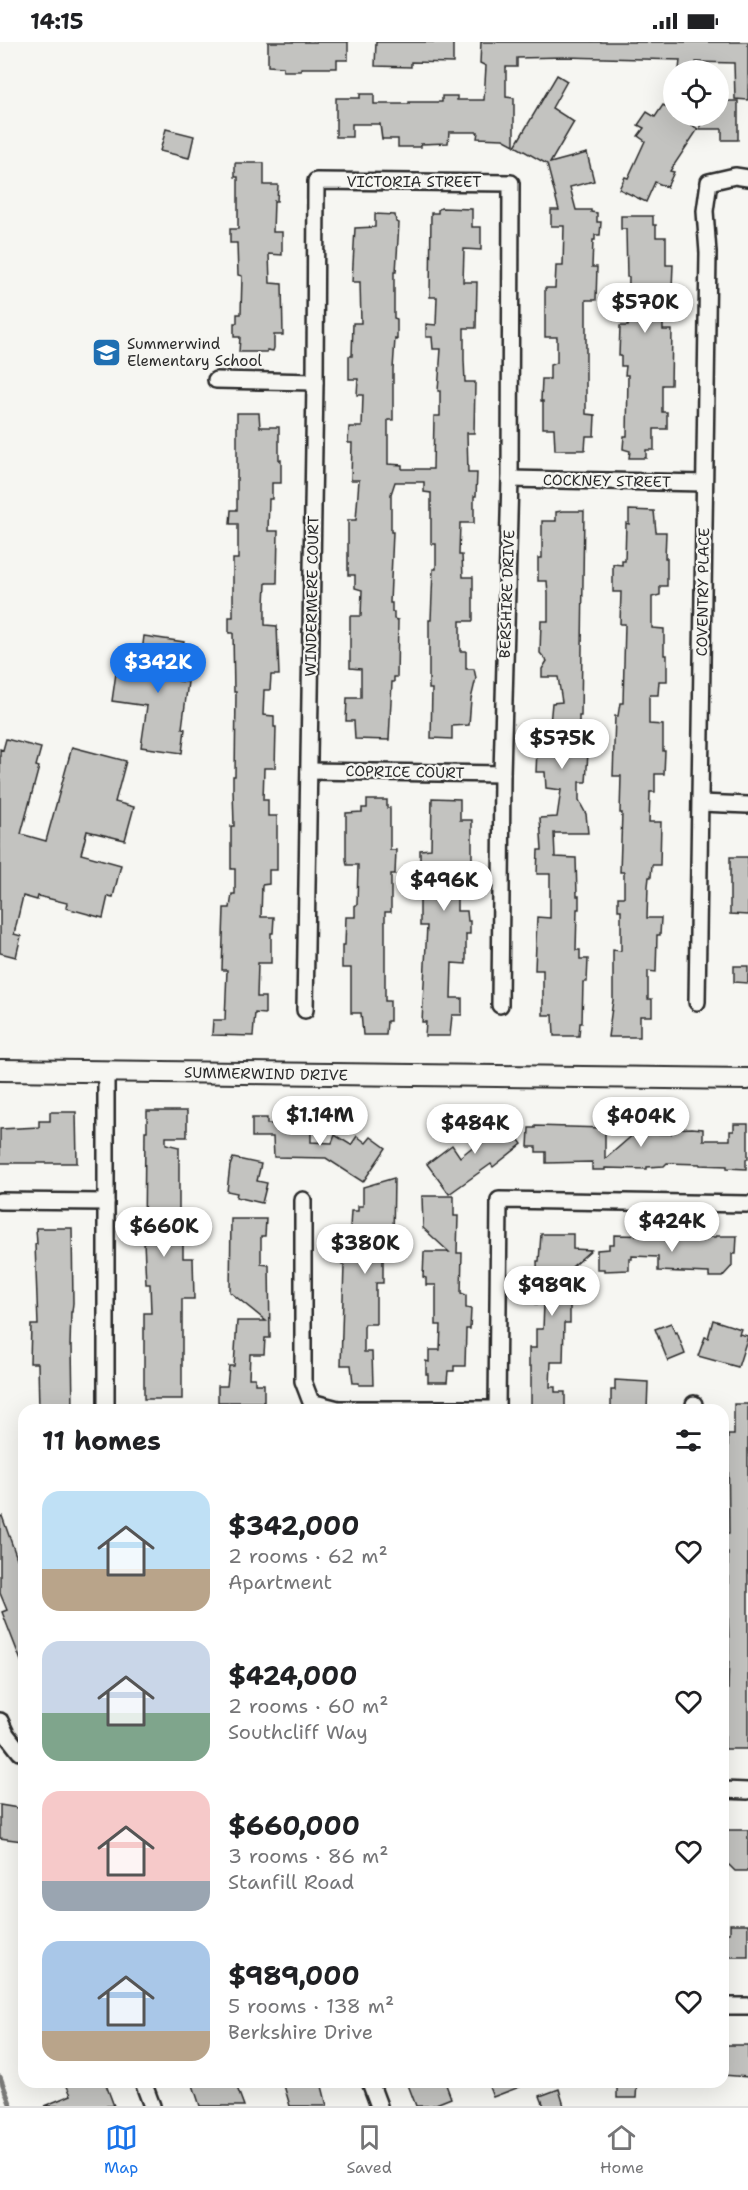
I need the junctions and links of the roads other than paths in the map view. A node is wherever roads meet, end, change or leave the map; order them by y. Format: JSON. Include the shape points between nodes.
{"nodes":[{"id":1,"x":748,"y":178,"type":"edge"},
{"id":2,"x":316,"y":182,"type":"joint"},
{"id":3,"x":511,"y":183,"type":"joint"},
{"id":4,"x":216,"y":380,"type":"dead end"},
{"id":5,"x":315,"y":382,"type":"junction"},
{"id":6,"x":510,"y":479,"type":"junction"},
{"id":7,"x":705,"y":483,"type":"junction"},
{"id":8,"x":309,"y":771,"type":"junction"},
{"id":9,"x":502,"y":774,"type":"junction"},
{"id":10,"x":701,"y":803,"type":"junction"},
{"id":11,"x":748,"y":806,"type":"edge"},
{"id":12,"x":697,"y":1002,"type":"dead end"},
{"id":13,"x":500,"y":1005,"type":"dead end"},
{"id":14,"x":305,"y":1010,"type":"dead end"},
{"id":15,"x":0,"y":1070,"type":"edge"},
{"id":16,"x":106,"y":1072,"type":"junction"},
{"id":17,"x":748,"y":1078,"type":"edge"},
{"id":18,"x":303,"y":1200,"type":"dead end"},
{"id":19,"x":0,"y":1201,"type":"edge"},
{"id":20,"x":106,"y":1202,"type":"junction"},
{"id":21,"x":748,"y":1204,"type":"edge"},
{"id":22,"x":106,"y":1404,"type":"edge"},
{"id":23,"x":319,"y":1404,"type":"edge"},
{"id":24,"x":497,"y":1404,"type":"edge"},
{"id":25,"x":0,"y":1721,"type":"edge"},
{"id":26,"x":18,"y":1748,"type":"edge"},
{"id":27,"x":729,"y":1790,"type":"edge"},
{"id":28,"x":748,"y":1791,"type":"edge"},
{"id":29,"x":729,"y":2006,"type":"edge"},
{"id":30,"x":748,"y":2006,"type":"edge"},
{"id":31,"x":145,"y":2088,"type":"edge"},
{"id":32,"x":372,"y":2088,"type":"edge"},
{"id":33,"x":152,"y":2106,"type":"edge"},
{"id":34,"x":379,"y":2106,"type":"edge"}],
"edges":[{"from":1,"to":7,"type":"street","name":"COVENTRY PLACE","via":[[735,176],[710,182],[705,211]]},
{"from":2,"to":3,"type":"street","name":"VICTORIA STREET"},
{"from":2,"to":5,"type":"street","name":"WINDERMERE COURT"},
{"from":3,"to":6,"type":"street","name":"BERSHIRE DRIVE"},
{"from":4,"to":5,"type":"street"},
{"from":5,"to":8,"type":"street","name":"WINDERMERE COURT"},
{"from":6,"to":7,"type":"street","name":"COCKNEY STREET"},
{"from":6,"to":9,"type":"street","name":"BERSHIRE DRIVE"},
{"from":7,"to":10,"type":"street","name":"COVENTRY PLACE"},
{"from":8,"to":9,"type":"street","name":"COPRICE COURT"},
{"from":8,"to":14,"type":"street","name":"WINDERMERE COURT"},
{"from":9,"to":13,"type":"street","name":"BERSHIRE DRIVE"},
{"from":10,"to":11,"type":"street"},
{"from":10,"to":12,"type":"street","name":"COVENTRY PLACE"},
{"from":15,"to":16,"type":"street","name":"SUMMERWIND DRIVE"},
{"from":16,"to":17,"type":"street","name":"SUMMERWIND DRIVE"},
{"from":16,"to":20,"type":"street"},
{"from":18,"to":23,"type":"street","via":[[303,1381],[311,1402]]},
{"from":19,"to":20,"type":"street"},
{"from":20,"to":22,"type":"street"},
{"from":21,"to":24,"type":"street","via":[[499,1200]]},
{"from":25,"to":26,"type":"street"},
{"from":27,"to":28,"type":"street"},
{"from":29,"to":30,"type":"street"},
{"from":31,"to":33,"type":"street"},
{"from":32,"to":34,"type":"street"}]}
